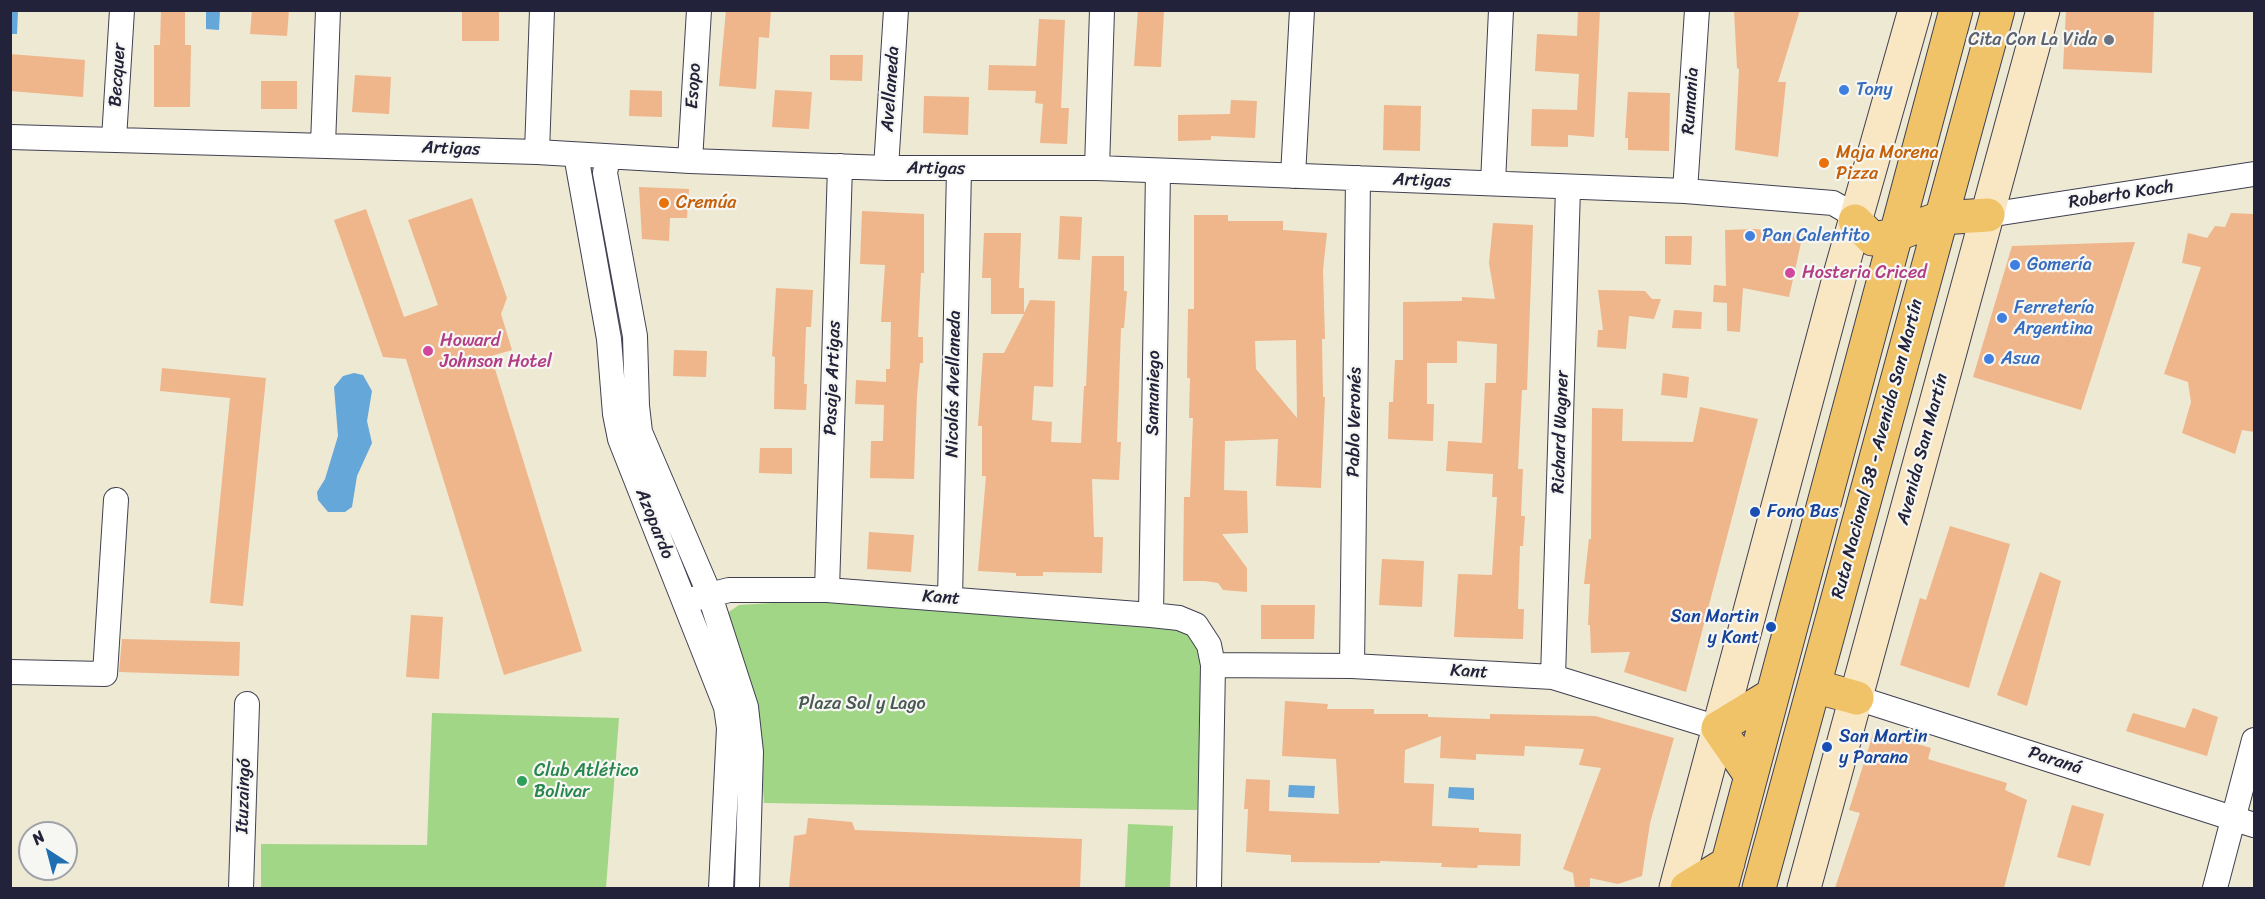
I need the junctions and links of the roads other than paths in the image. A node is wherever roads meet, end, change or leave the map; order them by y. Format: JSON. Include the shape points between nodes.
{"nodes":[{"id":1,"x":122,"y":10,"type":"edge"},
{"id":2,"x":328,"y":10,"type":"edge"},
{"id":3,"x":542,"y":10,"type":"edge"},
{"id":4,"x":699,"y":10,"type":"edge"},
{"id":5,"x":896,"y":10,"type":"edge"},
{"id":6,"x":1102,"y":10,"type":"edge"},
{"id":7,"x":1302,"y":10,"type":"edge"},
{"id":8,"x":1502,"y":10,"type":"edge"},
{"id":9,"x":1697,"y":10,"type":"edge"},
{"id":10,"x":1915,"y":10,"type":"edge"},
{"id":11,"x":1956,"y":10,"type":"edge"},
{"id":12,"x":1998,"y":10,"type":"edge"},
{"id":13,"x":2043,"y":10,"type":"edge"},
{"id":14,"x":10,"y":137,"type":"edge"},
{"id":15,"x":114,"y":139,"type":"junction"},
{"id":16,"x":323,"y":145,"type":"junction"},
{"id":17,"x":537,"y":152,"type":"junction"},
{"id":18,"x":576,"y":155,"type":"junction"},
{"id":19,"x":608,"y":157,"type":"junction"},
{"id":20,"x":690,"y":161,"type":"junction"},
{"id":21,"x":840,"y":166,"type":"junction"},
{"id":22,"x":886,"y":168,"type":"junction"},
{"id":23,"x":1097,"y":168,"type":"junction"},
{"id":24,"x":959,"y":169,"type":"junction"},
{"id":25,"x":1158,"y":171,"type":"junction"},
{"id":26,"x":2254,"y":174,"type":"edge"},
{"id":27,"x":1293,"y":176,"type":"junction"},
{"id":28,"x":1358,"y":178,"type":"junction"},
{"id":29,"x":1493,"y":183,"type":"junction"},
{"id":30,"x":1568,"y":188,"type":"junction"},
{"id":31,"x":1685,"y":191,"type":"junction"},
{"id":32,"x":1988,"y":215,"type":"junction"},
{"id":33,"x":1940,"y":218,"type":"junction"},
{"id":34,"x":1878,"y":237,"type":"junction"},
{"id":35,"x":1888,"y":412,"type":"junction"},
{"id":36,"x":116,"y":500,"type":"dead end"},
{"id":37,"x":827,"y":590,"type":"junction"},
{"id":38,"x":709,"y":593,"type":"junction"},
{"id":39,"x":950,"y":599,"type":"junction"},
{"id":40,"x":686,"y":601,"type":"junction"},
{"id":41,"x":1151,"y":615,"type":"junction"},
{"id":42,"x":1213,"y":665,"type":"junction"},
{"id":43,"x":1352,"y":666,"type":"junction"},
{"id":44,"x":10,"y":672,"type":"edge"},
{"id":45,"x":1553,"y":677,"type":"junction"},
{"id":46,"x":1814,"y":686,"type":"junction"},
{"id":47,"x":1773,"y":695,"type":"junction"},
{"id":48,"x":1857,"y":698,"type":"junction"},
{"id":49,"x":247,"y":704,"type":"dead end"},
{"id":50,"x":1718,"y":728,"type":"junction"},
{"id":51,"x":2254,"y":740,"type":"edge"},
{"id":52,"x":1750,"y":776,"type":"junction"},
{"id":53,"x":2244,"y":821,"type":"edge"},
{"id":54,"x":1724,"y":875,"type":"edge"},
{"id":55,"x":241,"y":888,"type":"edge"},
{"id":56,"x":721,"y":888,"type":"edge"},
{"id":57,"x":747,"y":888,"type":"edge"},
{"id":58,"x":1209,"y":888,"type":"edge"},
{"id":59,"x":1676,"y":888,"type":"edge"},
{"id":60,"x":1687,"y":888,"type":"edge"},
{"id":61,"x":1759,"y":888,"type":"edge"},
{"id":62,"x":1804,"y":888,"type":"edge"},
{"id":63,"x":2215,"y":888,"type":"edge"}],
"edges":[{"from":1,"to":15,"type":"street","name":"Becquer"},
{"from":2,"to":16,"type":"street"},
{"from":3,"to":17,"type":"street"},
{"from":4,"to":20,"type":"street","name":"Esopo"},
{"from":5,"to":22,"type":"street","name":"Avellaneda"},
{"from":6,"to":23,"type":"street"},
{"from":7,"to":27,"type":"street"},
{"from":8,"to":29,"type":"street"},
{"from":9,"to":31,"type":"street","name":"Rumania"},
{"from":10,"to":34,"type":"main road"},
{"from":11,"to":34,"type":"main road"},
{"from":12,"to":33,"type":"main road","name":"Ruta Nacional 38 - Avenida San Martín"},
{"from":13,"to":32,"type":"main road","name":"Avenida San Martín"},
{"from":14,"to":15,"type":"street","name":"Artigas"},
{"from":15,"to":16,"type":"street","name":"Artigas"},
{"from":16,"to":17,"type":"street","name":"Artigas"},
{"from":17,"to":18,"type":"street","name":"Artigas"},
{"from":18,"to":19,"type":"street","name":"Artigas"},
{"from":18,"to":40,"type":"street","name":"Azopardo","via":[[609,339],[620,439]]},
{"from":19,"to":20,"type":"street","name":"Artigas"},
{"from":19,"to":38,"type":"street","name":"Azopardo","via":[[605,173],[635,336],[640,432]]},
{"from":20,"to":21,"type":"street","name":"Artigas"},
{"from":21,"to":22,"type":"street","name":"Artigas"},
{"from":21,"to":37,"type":"street","name":"Pasaje Artigas"},
{"from":22,"to":24,"type":"street","name":"Artigas"},
{"from":23,"to":24,"type":"street","name":"Artigas"},
{"from":23,"to":25,"type":"street","name":"Artigas"},
{"from":24,"to":39,"type":"street","name":"Nicolás Avellaneda"},
{"from":25,"to":27,"type":"street","name":"Artigas"},
{"from":25,"to":41,"type":"street","name":"Samaniego"},
{"from":26,"to":32,"type":"street","name":"Roberto Koch"},
{"from":27,"to":28,"type":"street","name":"Artigas"},
{"from":28,"to":29,"type":"street","name":"Artigas"},
{"from":28,"to":43,"type":"street","name":"Pablo Veronés"},
{"from":29,"to":30,"type":"street","name":"Artigas"},
{"from":30,"to":31,"type":"street","name":"Artigas"},
{"from":30,"to":45,"type":"street","name":"Richard Wagner"},
{"from":31,"to":34,"type":"street","name":"Artigas","via":[[1833,203]]},
{"from":32,"to":33,"type":"main road"},
{"from":32,"to":48,"type":"main road","name":"Avenida San Martín"},
{"from":33,"to":34,"type":"main road"},
{"from":33,"to":35,"type":"main road","name":"Ruta Nacional 38 - Avenida San Martín"},
{"from":34,"to":35,"type":"main road","via":[[1906,271],[1909,287],[1881,394]]},
{"from":34,"to":47,"type":"main road"},
{"from":34,"to":50,"type":"main road"},
{"from":35,"to":46,"type":"main road","name":"Ruta Nacional 38 - Avenida San Martín"},
{"from":36,"to":44,"type":"street","via":[[105,674]]},
{"from":37,"to":38,"type":"street","name":"Kant"},
{"from":37,"to":39,"type":"street","name":"Kant"},
{"from":38,"to":40,"type":"street","name":"Kant"},
{"from":38,"to":57,"type":"street","name":"Azopardo","via":[[750,726]]},
{"from":39,"to":41,"type":"street","name":"Kant"},
{"from":40,"to":56,"type":"street","name":"Azopardo","via":[[726,707],[729,728]]},
{"from":41,"to":42,"type":"street","name":"Kant","via":[[1179,618],[1196,625],[1209,645]]},
{"from":42,"to":43,"type":"street","name":"Kant"},
{"from":42,"to":58,"type":"street"},
{"from":43,"to":45,"type":"street","name":"Kant"},
{"from":45,"to":50,"type":"street","name":"Kant"},
{"from":46,"to":48,"type":"main road"},
{"from":46,"to":61,"type":"main road","name":"Ruta Nacional 38 - Avenida San Martín"},
{"from":47,"to":50,"type":"main road"},
{"from":47,"to":52,"type":"main road"},
{"from":48,"to":53,"type":"street","name":"Paraná"},
{"from":48,"to":62,"type":"main road","name":"Avenida San Martín"},
{"from":49,"to":55,"type":"street","name":"Ituzaingó"},
{"from":50,"to":52,"type":"main road"},
{"from":50,"to":59,"type":"main road"},
{"from":51,"to":53,"type":"street"},
{"from":52,"to":54,"type":"main road"},
{"from":53,"to":63,"type":"street"},
{"from":54,"to":60,"type":"main road"}]}
